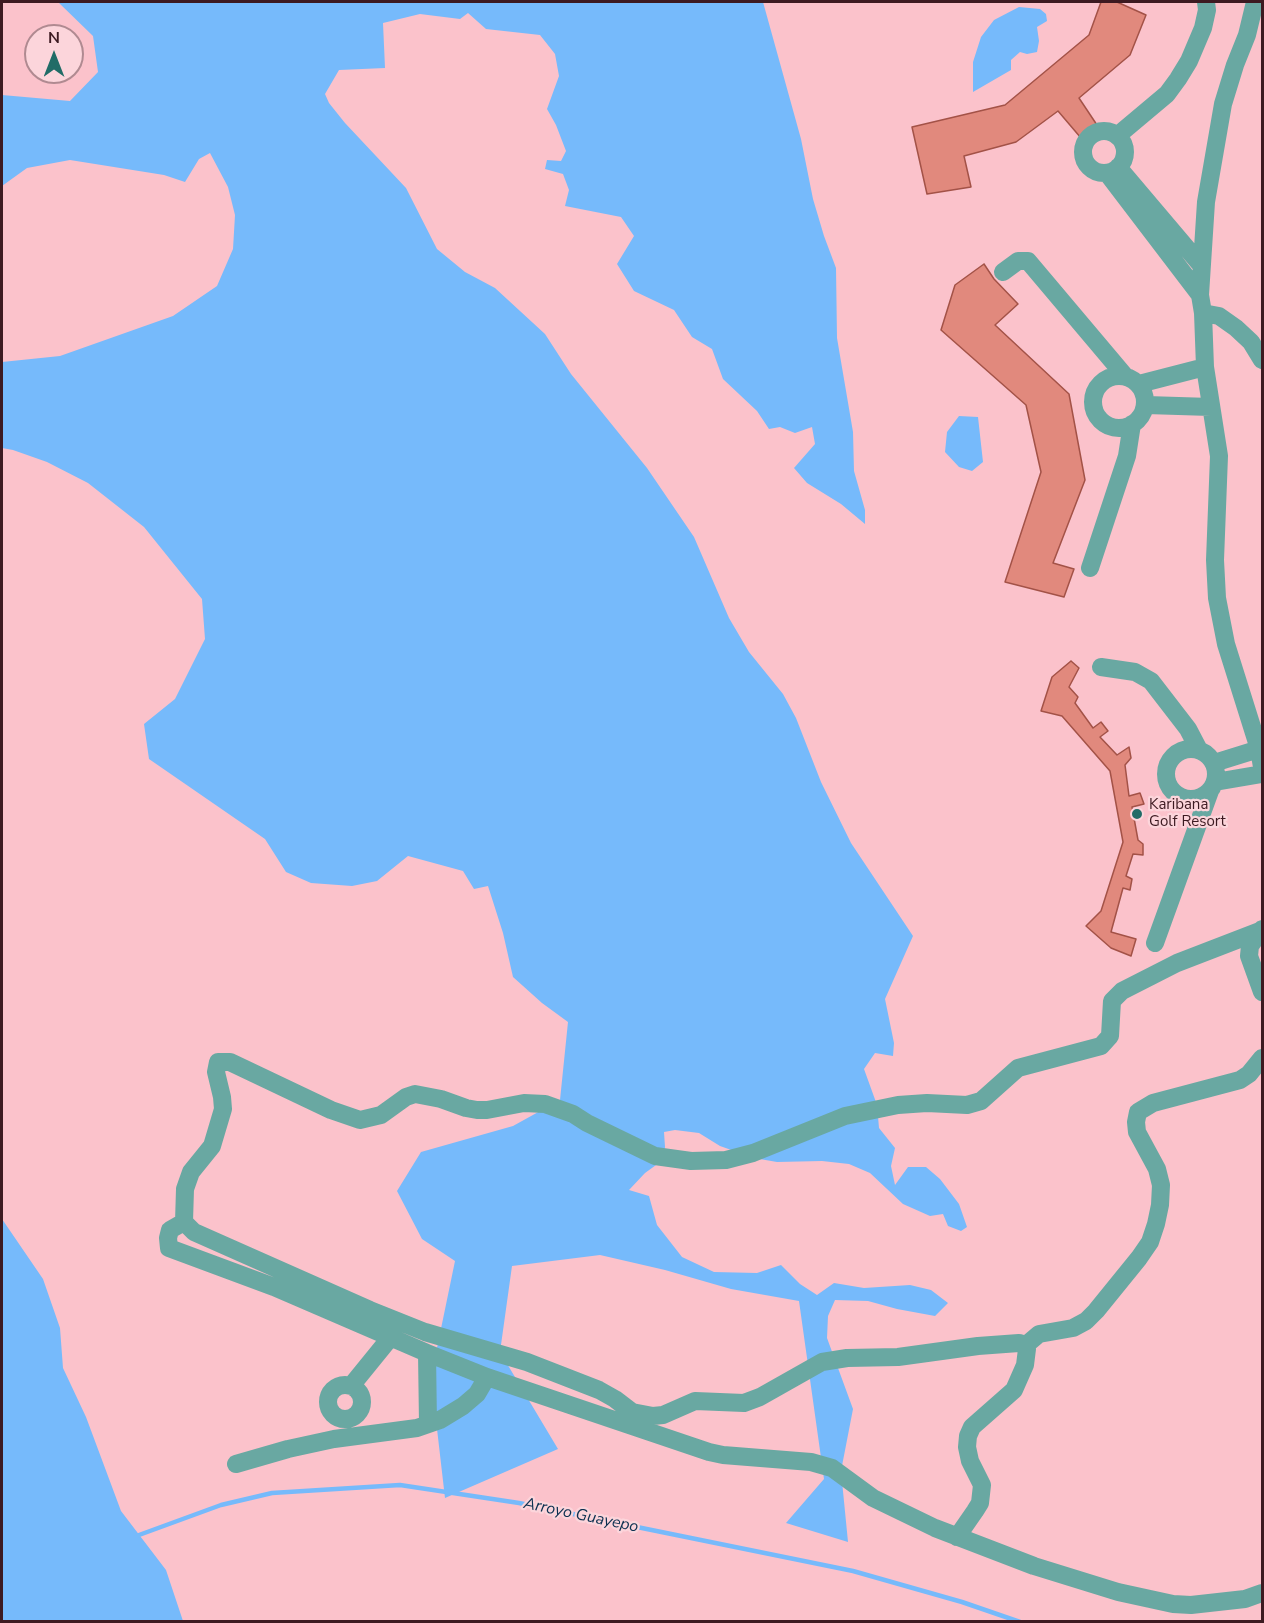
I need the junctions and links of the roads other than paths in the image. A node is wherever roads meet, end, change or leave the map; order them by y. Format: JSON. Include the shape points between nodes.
{"nodes":[{"id":1,"x":1206,"y":2,"type":"edge"},
{"id":2,"x":1255,"y":2,"type":"edge"},
{"id":3,"x":1117,"y":136,"type":"junction"},
{"id":4,"x":1113,"y":170,"type":"junction"},
{"id":5,"x":1201,"y":265,"type":"junction"},
{"id":6,"x":1003,"y":272,"type":"dead end"},
{"id":7,"x":1202,"y":304,"type":"junction"},
{"id":8,"x":1263,"y":360,"type":"edge"},
{"id":9,"x":1205,"y":367,"type":"junction"},
{"id":10,"x":1132,"y":380,"type":"junction"},
{"id":11,"x":1146,"y":405,"type":"junction"},
{"id":12,"x":1211,"y":407,"type":"junction"},
{"id":13,"x":1132,"y":424,"type":"junction"},
{"id":14,"x":1090,"y":568,"type":"dead end"},
{"id":15,"x":1101,"y":667,"type":"dead end"},
{"id":16,"x":1199,"y":750,"type":"junction"},
{"id":17,"x":1261,"y":758,"type":"edge"},
{"id":18,"x":1214,"y":763,"type":"junction"},
{"id":19,"x":1263,"y":774,"type":"edge"},
{"id":20,"x":1213,"y":786,"type":"junction"},
{"id":21,"x":1261,"y":930,"type":"edge"},
{"id":22,"x":1155,"y":943,"type":"dead end"},
{"id":23,"x":1263,"y":992,"type":"edge"},
{"id":24,"x":1263,"y":1058,"type":"edge"},
{"id":25,"x":184,"y":1222,"type":"junction"},
{"id":26,"x":390,"y":1338,"type":"junction"},
{"id":27,"x":1026,"y":1346,"type":"junction"},
{"id":28,"x":427,"y":1353,"type":"junction"},
{"id":29,"x":488,"y":1377,"type":"junction"},
{"id":30,"x":351,"y":1386,"type":"dead end"},
{"id":31,"x":428,"y":1424,"type":"junction"},
{"id":32,"x":236,"y":1464,"type":"dead end"},
{"id":33,"x":957,"y":1537,"type":"junction"},
{"id":34,"x":1263,"y":1593,"type":"edge"}],
"edges":[{"from":1,"to":3,"type":"street","via":[[1203,28],[1178,79],[1167,94]]},
{"from":2,"to":5,"type":"street","via":[[1223,104],[1206,202]]},
{"from":3,"to":4,"type":"street","via":[[1124,155]]},
{"from":3,"to":4,"type":"street","via":[[1098,132],[1084,147],[1088,166],[1100,172]]},
{"from":4,"to":5,"type":"street"},
{"from":4,"to":7,"type":"street"},
{"from":5,"to":7,"type":"street"},
{"from":6,"to":10,"type":"street","via":[[1018,261],[1028,261]]},
{"from":7,"to":8,"type":"street","via":[[1236,328]]},
{"from":7,"to":9,"type":"street"},
{"from":9,"to":10,"type":"street"},
{"from":9,"to":12,"type":"street"},
{"from":10,"to":11,"type":"street","via":[[1144,393]]},
{"from":10,"to":13,"type":"street","via":[[1109,378],[1102,382],[1096,389],[1093,405],[1108,425]]},
{"from":11,"to":12,"type":"street"},
{"from":11,"to":13,"type":"street"},
{"from":12,"to":17,"type":"street","via":[[1219,456],[1217,598],[1226,644]]},
{"from":13,"to":14,"type":"street","via":[[1127,456]]},
{"from":15,"to":16,"type":"street","via":[[1135,672],[1151,681]]},
{"from":16,"to":18,"type":"street"},
{"from":16,"to":20,"type":"street","via":[[1189,748],[1172,757],[1167,766],[1168,785],[1174,793],[1193,799]]},
{"from":17,"to":18,"type":"street"},
{"from":18,"to":20,"type":"street","via":[[1217,772]]},
{"from":19,"to":20,"type":"street"},
{"from":20,"to":22,"type":"street"},
{"from":21,"to":23,"type":"street","via":[[1250,946],[1249,956]]},
{"from":21,"to":25,"type":"street","via":[[1177,963],[1122,991],[1112,1001],[1110,1036],[1101,1046],[1018,1068],[981,1101],[967,1105],[898,1105],[845,1116],[726,1160],[655,1156],[545,1104],[477,1110],[415,1094],[406,1096],[381,1115],[360,1120],[230,1062],[218,1062],[216,1072],[223,1109],[212,1146],[191,1172],[185,1189]]},
{"from":24,"to":27,"type":"street","via":[[1240,1080],[1153,1103],[1138,1112],[1137,1132],[1161,1185],[1150,1242],[1086,1321],[1073,1328],[1039,1334]]},
{"from":25,"to":26,"type":"street","via":[[170,1230],[169,1248],[274,1287]]},
{"from":25,"to":27,"type":"street","via":[[194,1232],[370,1310],[425,1332],[526,1362],[599,1390],[632,1412],[642,1414],[663,1415],[695,1401],[744,1403],[815,1365],[847,1358],[898,1357],[1019,1343]]},
{"from":26,"to":28,"type":"street"},
{"from":26,"to":30,"type":"street"},
{"from":27,"to":33,"type":"street","via":[[1025,1365],[1014,1390],[972,1427],[968,1436],[970,1461],[982,1485],[980,1503]]},
{"from":28,"to":29,"type":"street"},
{"from":28,"to":31,"type":"street"},
{"from":29,"to":31,"type":"street","via":[[463,1406]]},
{"from":29,"to":33,"type":"street","via":[[708,1452],[811,1462],[832,1468],[873,1498]]},
{"from":31,"to":32,"type":"street","via":[[311,1444]]},
{"from":33,"to":34,"type":"street","via":[[1118,1592],[1173,1604],[1245,1599]]}]}
